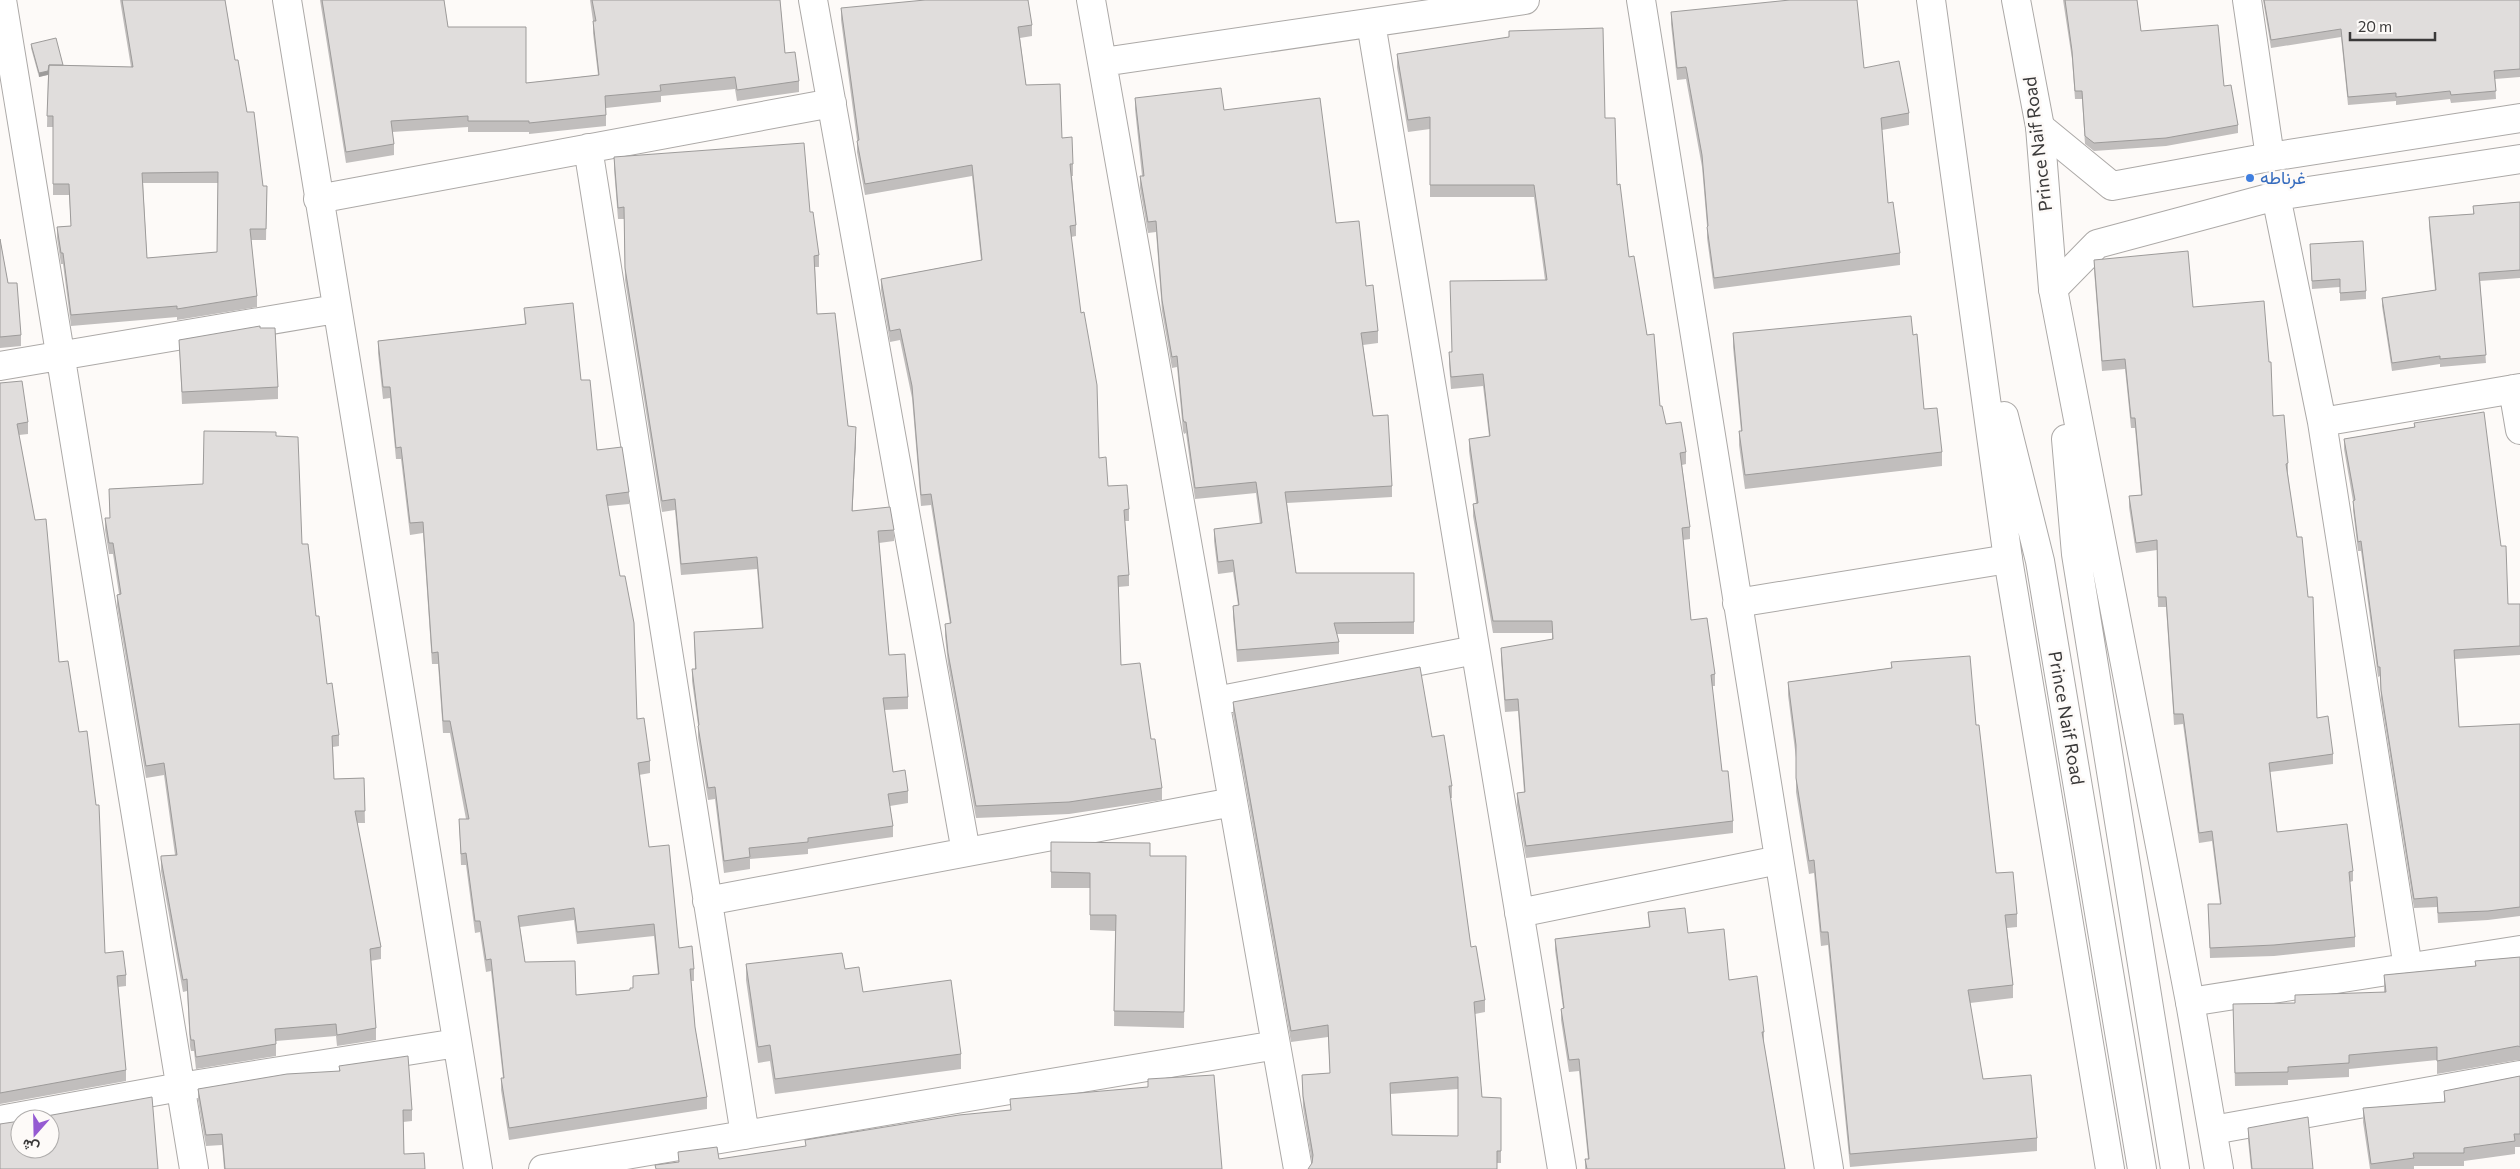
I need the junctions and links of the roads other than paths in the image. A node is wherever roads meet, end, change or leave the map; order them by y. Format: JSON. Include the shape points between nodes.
{"nodes":[{"id":1,"x":2,"y":0,"type":"edge"},
{"id":2,"x":287,"y":0,"type":"edge"},
{"id":3,"x":813,"y":0,"type":"edge"},
{"id":4,"x":1090,"y":0,"type":"edge"},
{"id":5,"x":1525,"y":0,"type":"edge"},
{"id":6,"x":1641,"y":0,"type":"edge"},
{"id":7,"x":1931,"y":0,"type":"edge"},
{"id":8,"x":2016,"y":0,"type":"edge"},
{"id":9,"x":2247,"y":0,"type":"edge"},
{"id":10,"x":1428,"y":7,"type":"edge"},
{"id":11,"x":1371,"y":23,"type":"junction"},
{"id":12,"x":1103,"y":62,"type":"junction"},
{"id":13,"x":832,"y":103,"type":"junction"},
{"id":14,"x":2520,"y":118,"type":"edge"},
{"id":15,"x":2040,"y":127,"type":"junction"},
{"id":16,"x":588,"y":148,"type":"junction"},
{"id":17,"x":2270,"y":157,"type":"junction"},
{"id":18,"x":2520,"y":159,"type":"edge"},
{"id":19,"x":2276,"y":196,"type":"junction"},
{"id":20,"x":318,"y":199,"type":"junction"},
{"id":21,"x":1968,"y":271,"type":"junction"},
{"id":22,"x":2052,"y":288,"type":"junction"},
{"id":23,"x":336,"y":309,"type":"junction"},
{"id":24,"x":60,"y":357,"type":"junction"},
{"id":25,"x":0,"y":366,"type":"edge"},
{"id":26,"x":2516,"y":388,"type":"edge"},
{"id":27,"x":2322,"y":422,"type":"junction"},
{"id":28,"x":2520,"y":430,"type":"edge"},
{"id":29,"x":2008,"y":559,"type":"junction"},
{"id":30,"x":1737,"y":603,"type":"junction"},
{"id":31,"x":1476,"y":650,"type":"junction"},
{"id":32,"x":1216,"y":700,"type":"junction"},
{"id":33,"x":1233,"y":802,"type":"junction"},
{"id":34,"x":966,"y":852,"type":"junction"},
{"id":35,"x":1779,"y":860,"type":"junction"},
{"id":36,"x":707,"y":900,"type":"junction"},
{"id":37,"x":1520,"y":913,"type":"junction"},
{"id":38,"x":2520,"y":950,"type":"edge"},
{"id":39,"x":2408,"y":968,"type":"junction"},
{"id":40,"x":2190,"y":1002,"type":"junction"},
{"id":41,"x":457,"y":1044,"type":"junction"},
{"id":42,"x":1276,"y":1045,"type":"junction"},
{"id":43,"x":2520,"y":1075,"type":"edge"},
{"id":44,"x":180,"y":1087,"type":"junction"},
{"id":45,"x":0,"y":1120,"type":"edge"},
{"id":46,"x":2213,"y":1130,"type":"junction"},
{"id":47,"x":745,"y":1135,"type":"junction"},
{"id":48,"x":2141,"y":1167,"type":"edge"},
{"id":49,"x":194,"y":1169,"type":"edge"},
{"id":50,"x":478,"y":1169,"type":"edge"},
{"id":51,"x":543,"y":1169,"type":"edge"},
{"id":52,"x":1298,"y":1169,"type":"edge"},
{"id":53,"x":1562,"y":1169,"type":"edge"},
{"id":54,"x":1828,"y":1169,"type":"edge"},
{"id":55,"x":2109,"y":1169,"type":"edge"},
{"id":56,"x":2174,"y":1169,"type":"edge"},
{"id":57,"x":2219,"y":1169,"type":"edge"}],
"edges":[{"from":1,"to":24,"type":"street"},
{"from":2,"to":20,"type":"street"},
{"from":3,"to":13,"type":"street"},
{"from":4,"to":12,"type":"street"},
{"from":5,"to":10,"type":"street"},
{"from":6,"to":30,"type":"street"},
{"from":7,"to":21,"type":"street","name":"Prince Naif Road"},
{"from":8,"to":15,"type":"street","name":"Prince Naif Road"},
{"from":9,"to":17,"type":"street"},
{"from":10,"to":11,"type":"street"},
{"from":11,"to":12,"type":"street"},
{"from":11,"to":31,"type":"street"},
{"from":12,"to":32,"type":"street"},
{"from":13,"to":16,"type":"street"},
{"from":13,"to":34,"type":"street"},
{"from":14,"to":17,"type":"street"},
{"from":15,"to":17,"type":"street","via":[[2112,186]]},
{"from":15,"to":22,"type":"street","name":"Prince Naif Road"},
{"from":16,"to":20,"type":"street"},
{"from":16,"to":36,"type":"street"},
{"from":18,"to":19,"type":"street"},
{"from":19,"to":22,"type":"street","via":[[2097,244]]},
{"from":19,"to":27,"type":"street"},
{"from":20,"to":23,"type":"street"},
{"from":21,"to":29,"type":"street","name":"Prince Naif Road"},
{"from":21,"to":48,"type":"street","name":"Prince Naif Road","via":[[2040,561]]},
{"from":22,"to":40,"type":"street","name":"Prince Naif Road"},
{"from":22,"to":56,"type":"street","name":"Prince Naif Road","via":[[2076,554]]},
{"from":23,"to":24,"type":"street"},
{"from":23,"to":41,"type":"street"},
{"from":24,"to":25,"type":"street"},
{"from":24,"to":44,"type":"street"},
{"from":26,"to":27,"type":"street"},
{"from":26,"to":28,"type":"street"},
{"from":27,"to":39,"type":"street"},
{"from":29,"to":30,"type":"street"},
{"from":29,"to":55,"type":"street","name":"Prince Naif Road"},
{"from":30,"to":35,"type":"street"},
{"from":31,"to":32,"type":"street"},
{"from":31,"to":37,"type":"street"},
{"from":32,"to":33,"type":"street"},
{"from":33,"to":34,"type":"street"},
{"from":33,"to":42,"type":"street"},
{"from":34,"to":36,"type":"street"},
{"from":35,"to":37,"type":"street"},
{"from":35,"to":54,"type":"street"},
{"from":36,"to":47,"type":"street"},
{"from":37,"to":53,"type":"street"},
{"from":38,"to":39,"type":"street"},
{"from":39,"to":40,"type":"street"},
{"from":40,"to":46,"type":"street","name":"Prince Naif Road"},
{"from":41,"to":44,"type":"street"},
{"from":41,"to":50,"type":"street"},
{"from":42,"to":47,"type":"street"},
{"from":42,"to":52,"type":"street"},
{"from":43,"to":46,"type":"street"},
{"from":44,"to":45,"type":"street"},
{"from":44,"to":49,"type":"street"},
{"from":46,"to":57,"type":"street","name":"Prince Naif Road"},
{"from":47,"to":51,"type":"street"}]}
